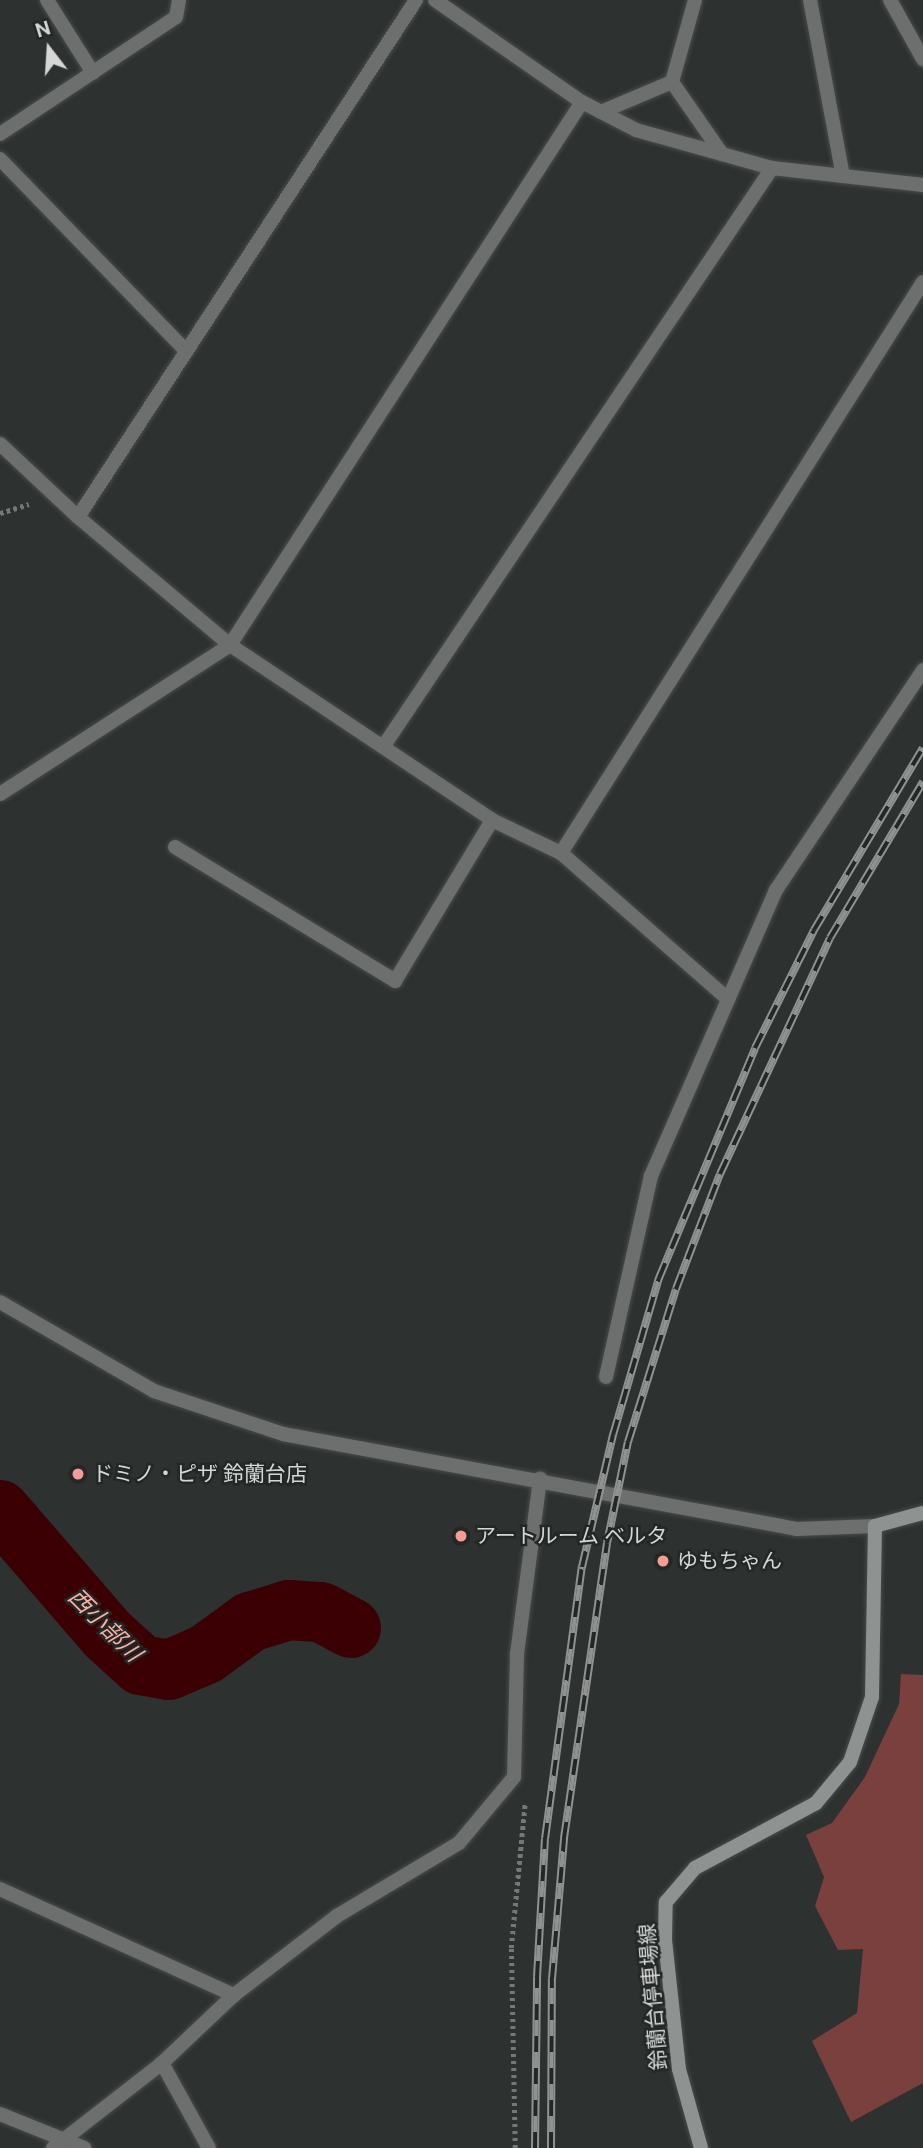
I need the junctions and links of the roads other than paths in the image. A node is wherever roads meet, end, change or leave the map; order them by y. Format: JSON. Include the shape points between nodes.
{"nodes":[{"id":1,"x":47,"y":0,"type":"edge"},
{"id":2,"x":180,"y":0,"type":"edge"},
{"id":3,"x":415,"y":0,"type":"edge"},
{"id":4,"x":435,"y":0,"type":"edge"},
{"id":5,"x":695,"y":0,"type":"edge"},
{"id":6,"x":810,"y":0,"type":"edge"},
{"id":7,"x":890,"y":0,"type":"edge"},
{"id":8,"x":923,"y":59,"type":"edge"},
{"id":9,"x":93,"y":73,"type":"junction"},
{"id":10,"x":672,"y":82,"type":"junction"},
{"id":11,"x":582,"y":102,"type":"junction"},
{"id":12,"x":601,"y":112,"type":"junction"},
{"id":13,"x":0,"y":134,"type":"edge"},
{"id":14,"x":722,"y":154,"type":"junction"},
{"id":15,"x":0,"y":159,"type":"edge"},
{"id":16,"x":772,"y":167,"type":"junction"},
{"id":17,"x":843,"y":176,"type":"junction"},
{"id":18,"x":923,"y":185,"type":"edge"},
{"id":19,"x":923,"y":282,"type":"edge"},
{"id":20,"x":186,"y":351,"type":"junction"},
{"id":21,"x":0,"y":444,"type":"edge"},
{"id":22,"x":78,"y":517,"type":"junction"},
{"id":23,"x":230,"y":645,"type":"junction"},
{"id":24,"x":923,"y":670,"type":"edge"},
{"id":25,"x":383,"y":747,"type":"junction"},
{"id":26,"x":0,"y":794,"type":"edge"},
{"id":27,"x":492,"y":820,"type":"junction"},
{"id":28,"x":175,"y":847,"type":"dead end"},
{"id":29,"x":561,"y":853,"type":"junction"},
{"id":30,"x":728,"y":999,"type":"junction"},
{"id":31,"x":0,"y":1302,"type":"edge"},
{"id":32,"x":606,"y":1377,"type":"dead end"},
{"id":33,"x":540,"y":1479,"type":"junction"},
{"id":34,"x":923,"y":1513,"type":"edge"},
{"id":35,"x":875,"y":1526,"type":"junction"},
{"id":36,"x":0,"y":1889,"type":"edge"},
{"id":37,"x":233,"y":1995,"type":"junction"},
{"id":38,"x":162,"y":2063,"type":"junction"},
{"id":39,"x":0,"y":2114,"type":"edge"},
{"id":40,"x":58,"y":2145,"type":"edge"},
{"id":41,"x":84,"y":2148,"type":"edge"},
{"id":42,"x":209,"y":2148,"type":"edge"},
{"id":43,"x":701,"y":2148,"type":"edge"}],
"edges":[{"from":1,"to":9,"type":"street"},
{"from":2,"to":9,"type":"street","via":[[176,17]]},
{"from":3,"to":20,"type":"street"},
{"from":4,"to":11,"type":"street"},
{"from":5,"to":10,"type":"street"},
{"from":6,"to":17,"type":"street"},
{"from":7,"to":8,"type":"street"},
{"from":9,"to":13,"type":"street"},
{"from":10,"to":12,"type":"street"},
{"from":10,"to":14,"type":"street"},
{"from":11,"to":12,"type":"street"},
{"from":11,"to":23,"type":"street"},
{"from":12,"to":14,"type":"street","via":[[636,130]]},
{"from":14,"to":16,"type":"street"},
{"from":15,"to":20,"type":"street"},
{"from":16,"to":17,"type":"street"},
{"from":16,"to":25,"type":"street"},
{"from":17,"to":18,"type":"street"},
{"from":19,"to":29,"type":"street"},
{"from":20,"to":22,"type":"street"},
{"from":21,"to":22,"type":"street"},
{"from":22,"to":23,"type":"street"},
{"from":23,"to":25,"type":"street"},
{"from":23,"to":26,"type":"street"},
{"from":24,"to":30,"type":"street","via":[[776,890]]},
{"from":25,"to":27,"type":"street"},
{"from":27,"to":28,"type":"street","via":[[395,981]]},
{"from":27,"to":29,"type":"street"},
{"from":29,"to":30,"type":"street"},
{"from":30,"to":32,"type":"street","via":[[651,1176]]},
{"from":31,"to":33,"type":"street","via":[[76,1350],[154,1391],[283,1434]]},
{"from":33,"to":35,"type":"street","via":[[797,1529]]},
{"from":33,"to":37,"type":"street","via":[[517,1654],[514,1777],[459,1843],[337,1916]]},
{"from":34,"to":35,"type":"main road"},
{"from":35,"to":43,"type":"main road","name":"鈴蘭台停車場線","via":[[872,1698],[850,1762],[817,1803],[695,1868],[666,1902],[665,1941],[679,2069]]},
{"from":36,"to":37,"type":"street"},
{"from":37,"to":38,"type":"street"},
{"from":38,"to":40,"type":"street"},
{"from":38,"to":42,"type":"street"},
{"from":39,"to":40,"type":"street"},
{"from":40,"to":41,"type":"street"}]}
